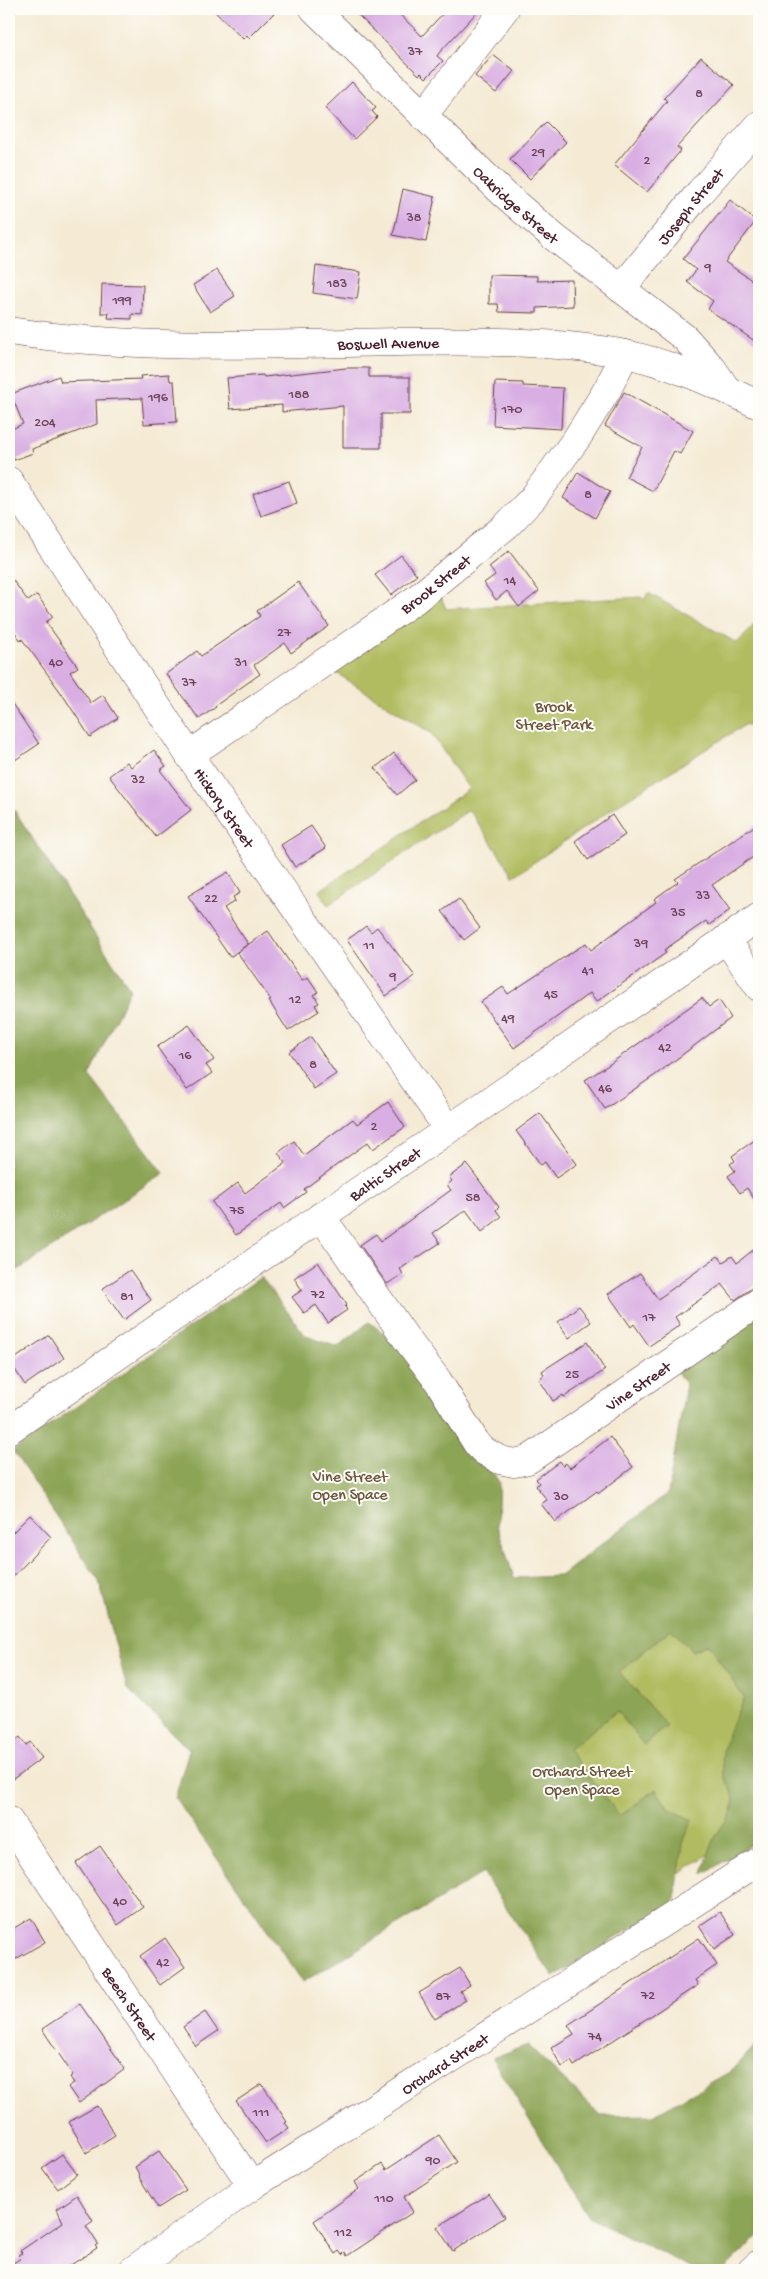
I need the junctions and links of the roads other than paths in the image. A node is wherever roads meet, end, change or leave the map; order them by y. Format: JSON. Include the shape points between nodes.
{"nodes":[{"id":1,"x":314,"y":9,"type":"edge"},
{"id":2,"x":505,"y":9,"type":"edge"},
{"id":3,"x":422,"y":116,"type":"junction"},
{"id":4,"x":759,"y":125,"type":"edge"},
{"id":5,"x":621,"y":289,"type":"junction"},
{"id":6,"x":9,"y":331,"type":"edge"},
{"id":7,"x":625,"y":354,"type":"junction"},
{"id":8,"x":726,"y":390,"type":"junction"},
{"id":9,"x":759,"y":405,"type":"edge"},
{"id":10,"x":9,"y":482,"type":"edge"},
{"id":11,"x":189,"y":755,"type":"junction"},
{"id":12,"x":759,"y":916,"type":"edge"},
{"id":13,"x":726,"y":940,"type":"junction"},
{"id":14,"x":759,"y":986,"type":"edge"},
{"id":15,"x":448,"y":1129,"type":"junction"},
{"id":16,"x":321,"y":1216,"type":"junction"},
{"id":17,"x":759,"y":1302,"type":"edge"},
{"id":18,"x":9,"y":1430,"type":"edge"},
{"id":19,"x":9,"y":1821,"type":"edge"},
{"id":20,"x":759,"y":1861,"type":"edge"},
{"id":21,"x":252,"y":2186,"type":"junction"},
{"id":22,"x":759,"y":2264,"type":"edge"},
{"id":23,"x":133,"y":2270,"type":"edge"},
{"id":24,"x":752,"y":2270,"type":"edge"}],
"edges":[{"from":1,"to":3,"type":"street","name":"Oakridge Street"},
{"from":2,"to":3,"type":"street"},
{"from":3,"to":5,"type":"street","name":"Oakridge Street","via":[[554,237]]},
{"from":4,"to":5,"type":"street","name":"Joseph Street"},
{"from":5,"to":8,"type":"street","name":"Oakridge Street","via":[[685,338],[712,368]]},
{"from":6,"to":7,"type":"street","name":"Boswell Avenue","via":[[50,338],[138,344],[454,342],[551,345]]},
{"from":7,"to":8,"type":"street","name":"Boswell Avenue","via":[[664,365]]},
{"from":7,"to":11,"type":"street","name":"Brook Street","via":[[577,438],[533,498],[507,525],[415,600]]},
{"from":8,"to":9,"type":"street","name":"Boswell Avenue"},
{"from":10,"to":11,"type":"street","name":"Hickory Street"},
{"from":11,"to":15,"type":"street","name":"Hickory Street"},
{"from":12,"to":13,"type":"street","name":"Baltic Street"},
{"from":13,"to":14,"type":"street"},
{"from":13,"to":15,"type":"street","name":"Baltic Street"},
{"from":15,"to":16,"type":"street","name":"Baltic Street"},
{"from":16,"to":17,"type":"street","name":"Vine Street","via":[[438,1382],[477,1444],[492,1457],[514,1463],[528,1460]]},
{"from":16,"to":18,"type":"street","name":"Baltic Street"},
{"from":19,"to":21,"type":"street","name":"Beech Street"},
{"from":20,"to":21,"type":"street","name":"Orchard Street"},
{"from":21,"to":23,"type":"street","name":"Orchard Street"},
{"from":22,"to":24,"type":"street"}]}
